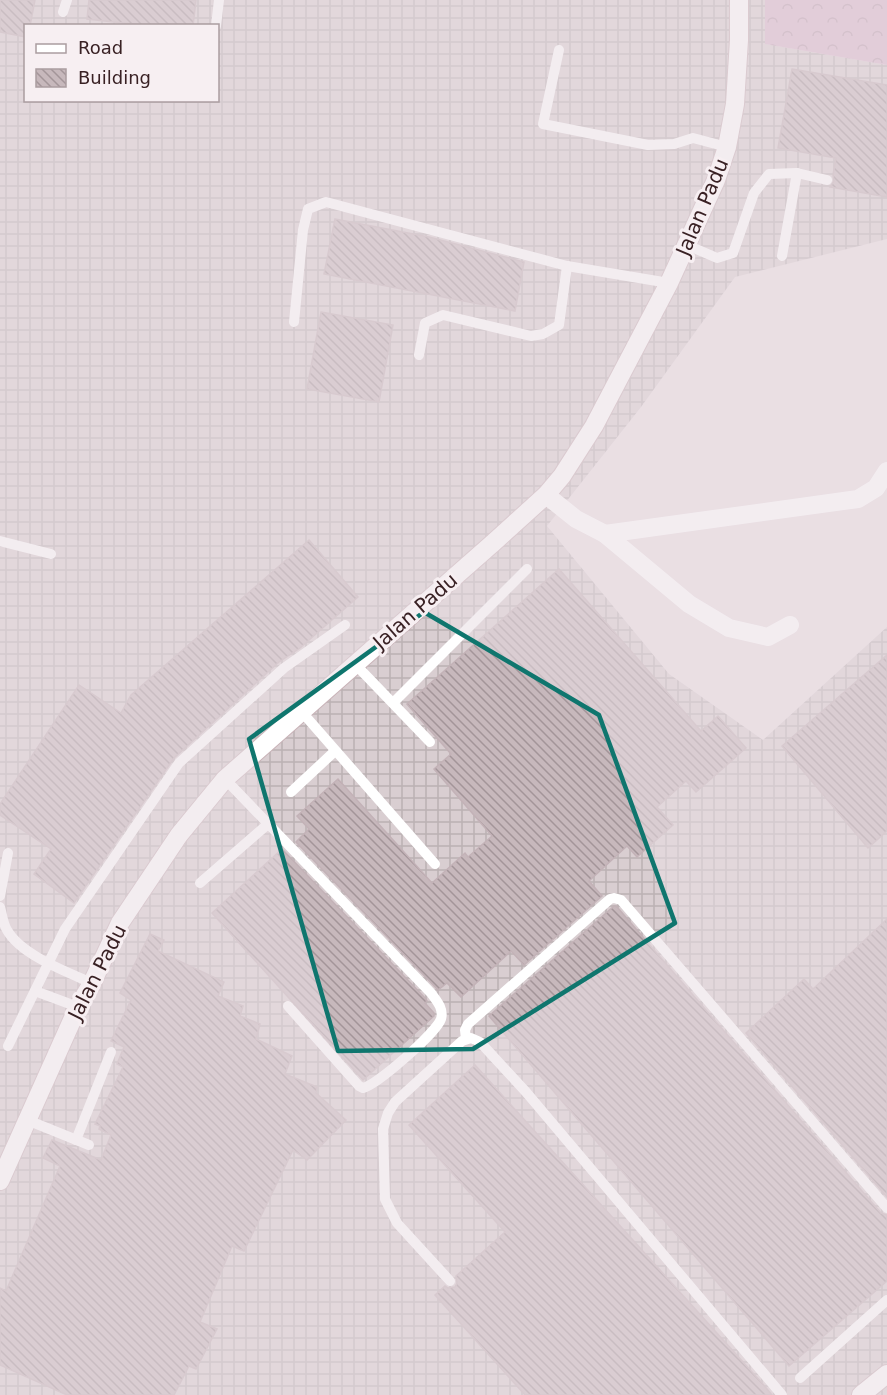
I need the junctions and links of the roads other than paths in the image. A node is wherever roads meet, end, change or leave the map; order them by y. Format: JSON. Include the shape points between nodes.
{"nodes":[{"id":1,"x":67,"y":0,"type":"edge"},
{"id":2,"x":219,"y":0,"type":"edge"},
{"id":3,"x":739,"y":0,"type":"edge"},
{"id":4,"x":63,"y":12,"type":"dead end"},
{"id":5,"x":216,"y":24,"type":"edge"},
{"id":6,"x":559,"y":50,"type":"dead end"},
{"id":7,"x":727,"y":147,"type":"junction"},
{"id":8,"x":797,"y":173,"type":"junction"},
{"id":9,"x":827,"y":180,"type":"dead end"},
{"id":10,"x":687,"y":245,"type":"junction"},
{"id":11,"x":782,"y":256,"type":"dead end"},
{"id":12,"x":567,"y":266,"type":"junction"},
{"id":13,"x":669,"y":283,"type":"junction"},
{"id":14,"x":294,"y":322,"type":"dead end"},
{"id":15,"x":419,"y":354,"type":"dead end"},
{"id":16,"x":887,"y":471,"type":"edge"},
{"id":17,"x":881,"y":490,"type":"edge"},
{"id":18,"x":546,"y":495,"type":"junction"},
{"id":19,"x":605,"y":534,"type":"junction"},
{"id":20,"x":0,"y":541,"type":"edge"},
{"id":21,"x":51,"y":554,"type":"dead end"},
{"id":22,"x":526,"y":569,"type":"dead end"},
{"id":23,"x":345,"y":625,"type":"dead end"},
{"id":24,"x":790,"y":625,"type":"dead end"},
{"id":25,"x":355,"y":663,"type":"junction"},
{"id":26,"x":393,"y":703,"type":"junction"},
{"id":27,"x":301,"y":711,"type":"junction"},
{"id":28,"x":430,"y":742,"type":"dead end"},
{"id":29,"x":335,"y":751,"type":"junction"},
{"id":30,"x":225,"y":779,"type":"junction"},
{"id":31,"x":291,"y":792,"type":"dead end"},
{"id":32,"x":268,"y":824,"type":"junction"},
{"id":33,"x":8,"y":853,"type":"dead end"},
{"id":34,"x":435,"y":864,"type":"dead end"},
{"id":35,"x":200,"y":883,"type":"dead end"},
{"id":36,"x":0,"y":896,"type":"edge"},
{"id":37,"x":0,"y":907,"type":"edge"},
{"id":38,"x":48,"y":964,"type":"junction"},
{"id":39,"x":92,"y":984,"type":"junction"},
{"id":40,"x":35,"y":992,"type":"junction"},
{"id":41,"x":288,"y":1006,"type":"dead end"},
{"id":42,"x":78,"y":1007,"type":"junction"},
{"id":43,"x":466,"y":1039,"type":"junction"},
{"id":44,"x":8,"y":1046,"type":"dead end"},
{"id":45,"x":111,"y":1052,"type":"dead end"},
{"id":46,"x":27,"y":1120,"type":"junction"},
{"id":47,"x":76,"y":1140,"type":"junction"},
{"id":48,"x":88,"y":1145,"type":"dead end"},
{"id":49,"x":0,"y":1181,"type":"edge"},
{"id":50,"x":887,"y":1208,"type":"edge"},
{"id":51,"x":450,"y":1281,"type":"dead end"},
{"id":52,"x":887,"y":1300,"type":"edge"},
{"id":53,"x":887,"y":1374,"type":"edge"},
{"id":54,"x":800,"y":1378,"type":"dead end"},
{"id":55,"x":782,"y":1395,"type":"edge"},
{"id":56,"x":861,"y":1395,"type":"edge"}],
"edges":[{"from":1,"to":4,"type":"lane"},
{"from":2,"to":5,"type":"lane"},
{"from":3,"to":7,"type":"street","name":"Jalan Padu","via":[[735,104]]},
{"from":6,"to":7,"type":"lane","via":[[543,124],[648,145],[674,144],[693,138]]},
{"from":7,"to":10,"type":"street","name":"Jalan Padu"},
{"from":8,"to":9,"type":"lane"},
{"from":8,"to":10,"type":"lane","via":[[769,174],[754,193],[733,253],[717,258]]},
{"from":8,"to":11,"type":"lane"},
{"from":10,"to":13,"type":"street","name":"Jalan Padu"},
{"from":12,"to":13,"type":"lane"},
{"from":12,"to":14,"type":"lane","via":[[326,202],[308,209]]},
{"from":12,"to":15,"type":"lane","via":[[559,325],[531,336],[443,315],[425,323]]},
{"from":13,"to":18,"type":"street","name":"Jalan Padu","via":[[594,426]]},
{"from":16,"to":17,"type":"street"},
{"from":17,"to":19,"type":"street","via":[[836,504]]},
{"from":18,"to":19,"type":"street","via":[[576,519]]},
{"from":18,"to":25,"type":"street","name":"Jalan Padu"},
{"from":19,"to":24,"type":"street","via":[[689,604],[729,628],[768,637]]},
{"from":20,"to":21,"type":"lane"},
{"from":22,"to":26,"type":"lane"},
{"from":23,"to":38,"type":"lane","via":[[284,668],[179,763],[65,929]]},
{"from":25,"to":26,"type":"lane"},
{"from":25,"to":27,"type":"street","name":"Jalan Padu"},
{"from":26,"to":28,"type":"lane"},
{"from":27,"to":29,"type":"lane"},
{"from":27,"to":30,"type":"street","name":"Jalan Padu"},
{"from":29,"to":31,"type":"lane"},
{"from":29,"to":34,"type":"lane"},
{"from":30,"to":32,"type":"lane"},
{"from":30,"to":39,"type":"street","name":"Jalan Padu","via":[[179,835],[120,923]]},
{"from":32,"to":35,"type":"lane"},
{"from":32,"to":41,"type":"lane","via":[[431,993],[440,1006],[441,1018],[428,1037],[363,1088]]},
{"from":33,"to":36,"type":"lane"},
{"from":37,"to":38,"type":"lane","via":[[7,931],[24,949]]},
{"from":38,"to":39,"type":"lane"},
{"from":38,"to":40,"type":"lane"},
{"from":39,"to":42,"type":"street","name":"Jalan Padu"},
{"from":40,"to":42,"type":"lane"},
{"from":40,"to":44,"type":"lane"},
{"from":42,"to":46,"type":"street","name":"Jalan Padu"},
{"from":43,"to":50,"type":"lane","via":[[468,1024],[610,899],[621,900]]},
{"from":43,"to":51,"type":"lane","via":[[395,1102],[383,1129],[385,1198],[397,1223]]},
{"from":43,"to":55,"type":"lane","via":[[480,1042],[526,1092]]},
{"from":45,"to":47,"type":"lane"},
{"from":46,"to":47,"type":"lane"},
{"from":46,"to":49,"type":"street","name":"Jalan Padu"},
{"from":47,"to":48,"type":"lane"},
{"from":52,"to":54,"type":"lane"},
{"from":53,"to":56,"type":"street"}]}
